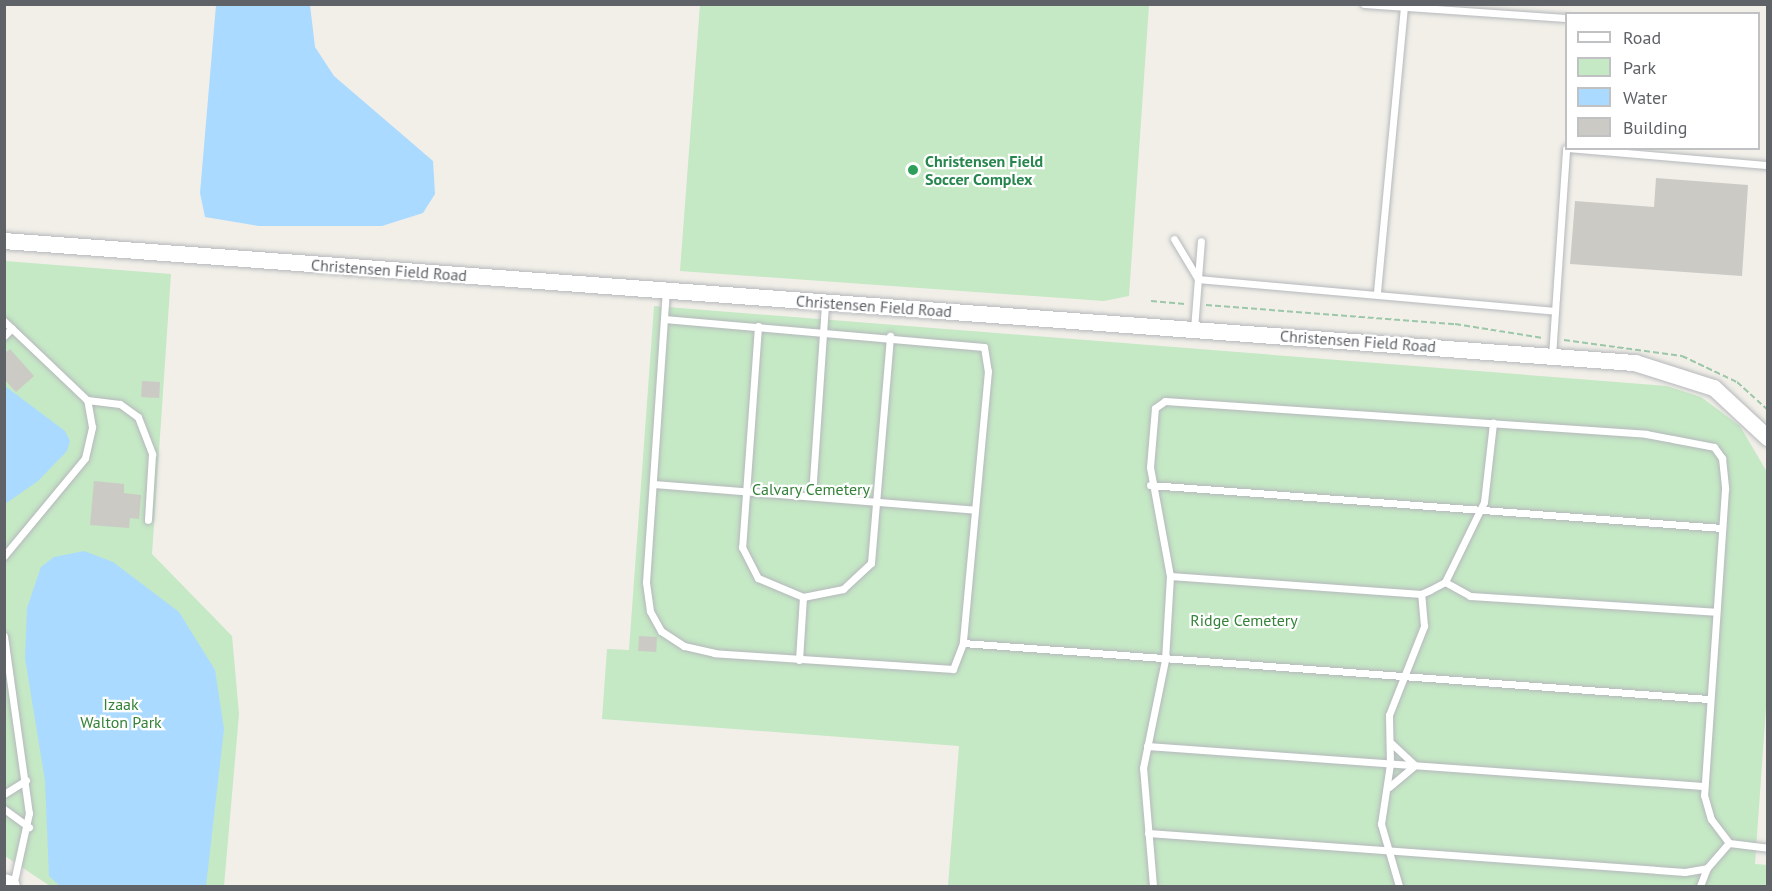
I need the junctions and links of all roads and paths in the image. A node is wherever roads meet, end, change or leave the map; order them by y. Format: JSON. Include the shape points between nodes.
{"nodes":[{"id":1,"x":1364,"y":4,"type":"edge"},
{"id":2,"x":1404,"y":8,"type":"junction"},
{"id":3,"x":1565,"y":18,"type":"edge"},
{"id":4,"x":1568,"y":150,"type":"edge"},
{"id":5,"x":1591,"y":150,"type":"edge"},
{"id":6,"x":1767,"y":165,"type":"edge"},
{"id":7,"x":1174,"y":239,"type":"dead end"},
{"id":8,"x":4,"y":241,"type":"edge"},
{"id":9,"x":1201,"y":241,"type":"dead end"},
{"id":10,"x":1198,"y":279,"type":"junction"},
{"id":11,"x":666,"y":291,"type":"junction"},
{"id":12,"x":1377,"y":292,"type":"junction"},
{"id":13,"x":1151,"y":301,"type":"dead end"},
{"id":14,"x":825,"y":303,"type":"junction"},
{"id":15,"x":1196,"y":305,"type":"junction"},
{"id":16,"x":1555,"y":311,"type":"junction"},
{"id":17,"x":664,"y":319,"type":"junction"},
{"id":18,"x":4,"y":321,"type":"edge"},
{"id":19,"x":758,"y":326,"type":"junction"},
{"id":20,"x":12,"y":328,"type":"junction"},
{"id":21,"x":1194,"y":329,"type":"junction"},
{"id":22,"x":824,"y":331,"type":"junction"},
{"id":23,"x":4,"y":336,"type":"edge"},
{"id":24,"x":890,"y":336,"type":"junction"},
{"id":25,"x":1552,"y":348,"type":"junction"},
{"id":26,"x":87,"y":400,"type":"junction"},
{"id":27,"x":1767,"y":410,"type":"edge"},
{"id":28,"x":1493,"y":423,"type":"junction"},
{"id":29,"x":1767,"y":438,"type":"edge"},
{"id":30,"x":654,"y":484,"type":"junction"},
{"id":31,"x":1150,"y":484,"type":"junction"},
{"id":32,"x":744,"y":490,"type":"junction"},
{"id":33,"x":812,"y":495,"type":"junction"},
{"id":34,"x":878,"y":500,"type":"junction"},
{"id":35,"x":1480,"y":509,"type":"junction"},
{"id":36,"x":975,"y":510,"type":"junction"},
{"id":37,"x":148,"y":520,"type":"dead end"},
{"id":38,"x":1722,"y":528,"type":"junction"},
{"id":39,"x":4,"y":556,"type":"edge"},
{"id":40,"x":1170,"y":576,"type":"junction"},
{"id":41,"x":1445,"y":582,"type":"junction"},
{"id":42,"x":1421,"y":594,"type":"junction"},
{"id":43,"x":803,"y":597,"type":"junction"},
{"id":44,"x":1715,"y":612,"type":"junction"},
{"id":45,"x":4,"y":636,"type":"edge"},
{"id":46,"x":963,"y":643,"type":"junction"},
{"id":47,"x":799,"y":660,"type":"junction"},
{"id":48,"x":1165,"y":660,"type":"junction"},
{"id":49,"x":1386,"y":676,"type":"junction"},
{"id":50,"x":1402,"y":677,"type":"junction"},
{"id":51,"x":1394,"y":693,"type":"junction"},
{"id":52,"x":1708,"y":699,"type":"junction"},
{"id":53,"x":1390,"y":742,"type":"junction"},
{"id":54,"x":1147,"y":746,"type":"junction"},
{"id":55,"x":1390,"y":764,"type":"junction"},
{"id":56,"x":1416,"y":765,"type":"junction"},
{"id":57,"x":26,"y":780,"type":"junction"},
{"id":58,"x":1703,"y":786,"type":"junction"},
{"id":59,"x":1387,"y":789,"type":"junction"},
{"id":60,"x":4,"y":794,"type":"edge"},
{"id":61,"x":4,"y":809,"type":"edge"},
{"id":62,"x":29,"y":827,"type":"junction"},
{"id":63,"x":1148,"y":833,"type":"junction"},
{"id":64,"x":1729,"y":843,"type":"junction"},
{"id":65,"x":1767,"y":848,"type":"edge"},
{"id":66,"x":1388,"y":850,"type":"junction"},
{"id":67,"x":1707,"y":868,"type":"junction"},
{"id":68,"x":4,"y":884,"type":"edge"},
{"id":69,"x":11,"y":886,"type":"edge"},
{"id":70,"x":1153,"y":886,"type":"edge"},
{"id":71,"x":1400,"y":886,"type":"edge"},
{"id":72,"x":1700,"y":886,"type":"edge"}],
"edges":[{"from":1,"to":2,"type":"lane"},
{"from":2,"to":3,"type":"lane"},
{"from":2,"to":12,"type":"lane"},
{"from":4,"to":16,"type":"lane"},
{"from":5,"to":6,"type":"lane"},
{"from":7,"to":10,"type":"lane"},
{"from":8,"to":11,"type":"street","name":"Christensen Field Road"},
{"from":9,"to":10,"type":"lane"},
{"from":10,"to":12,"type":"lane"},
{"from":10,"to":15,"type":"lane"},
{"from":11,"to":14,"type":"street","name":"Christensen Field Road"},
{"from":11,"to":17,"type":"lane"},
{"from":12,"to":16,"type":"lane"},
{"from":13,"to":15,"type":"path"},
{"from":14,"to":21,"type":"street","name":"Christensen Field Road"},
{"from":14,"to":22,"type":"lane"},
{"from":15,"to":21,"type":"lane"},
{"from":15,"to":25,"type":"path","via":[[1455,324]]},
{"from":16,"to":25,"type":"lane"},
{"from":17,"to":19,"type":"lane"},
{"from":17,"to":30,"type":"lane"},
{"from":18,"to":20,"type":"lane"},
{"from":19,"to":22,"type":"lane"},
{"from":19,"to":32,"type":"lane"},
{"from":20,"to":23,"type":"lane"},
{"from":20,"to":26,"type":"lane"},
{"from":21,"to":25,"type":"street","name":"Christensen Field Road"},
{"from":22,"to":24,"type":"lane"},
{"from":22,"to":33,"type":"lane"},
{"from":24,"to":34,"type":"lane"},
{"from":24,"to":36,"type":"lane","via":[[972,342],[987,352]]},
{"from":25,"to":27,"type":"path","via":[[1646,347],[1682,356],[1737,382]]},
{"from":25,"to":29,"type":"street","name":"Christensen Field Road","via":[[1655,366],[1699,381],[1734,402]]},
{"from":26,"to":37,"type":"lane","via":[[125,407],[146,430],[152,454]]},
{"from":26,"to":39,"type":"lane","via":[[92,427],[85,458]]},
{"from":28,"to":31,"type":"lane","via":[[1165,401],[1155,408],[1152,422]]},
{"from":28,"to":35,"type":"lane","via":[[1487,495]]},
{"from":28,"to":38,"type":"lane","via":[[1674,437],[1714,447],[1724,466]]},
{"from":30,"to":32,"type":"lane"},
{"from":30,"to":47,"type":"lane","via":[[646,587],[661,631],[702,651]]},
{"from":31,"to":35,"type":"lane"},
{"from":31,"to":40,"type":"lane"},
{"from":32,"to":33,"type":"lane"},
{"from":32,"to":43,"type":"lane","via":[[742,538],[747,563],[772,588]]},
{"from":33,"to":34,"type":"lane"},
{"from":34,"to":36,"type":"lane"},
{"from":34,"to":43,"type":"lane","via":[[873,554],[863,574],[833,593]]},
{"from":35,"to":38,"type":"lane"},
{"from":35,"to":41,"type":"lane"},
{"from":36,"to":46,"type":"lane"},
{"from":38,"to":44,"type":"lane"},
{"from":40,"to":42,"type":"lane"},
{"from":40,"to":48,"type":"lane"},
{"from":41,"to":42,"type":"lane"},
{"from":41,"to":44,"type":"lane","via":[[1470,596]]},
{"from":42,"to":50,"type":"lane","via":[[1424,626]]},
{"from":43,"to":47,"type":"lane"},
{"from":44,"to":52,"type":"lane"},
{"from":45,"to":57,"type":"lane"},
{"from":46,"to":47,"type":"lane","via":[[957,665],[948,671]]},
{"from":46,"to":48,"type":"lane"},
{"from":48,"to":49,"type":"lane"},
{"from":48,"to":54,"type":"lane"},
{"from":49,"to":50,"type":"lane"},
{"from":49,"to":51,"type":"lane"},
{"from":50,"to":51,"type":"lane"},
{"from":50,"to":52,"type":"lane"},
{"from":51,"to":53,"type":"lane"},
{"from":52,"to":58,"type":"lane"},
{"from":53,"to":55,"type":"lane"},
{"from":53,"to":56,"type":"lane"},
{"from":54,"to":55,"type":"lane"},
{"from":54,"to":63,"type":"lane","via":[[1142,784]]},
{"from":55,"to":56,"type":"lane"},
{"from":55,"to":59,"type":"lane"},
{"from":56,"to":58,"type":"lane"},
{"from":56,"to":59,"type":"lane"},
{"from":57,"to":60,"type":"lane"},
{"from":57,"to":62,"type":"lane"},
{"from":58,"to":64,"type":"lane","via":[[1706,808]]},
{"from":59,"to":66,"type":"lane","via":[[1381,824]]},
{"from":61,"to":62,"type":"lane"},
{"from":62,"to":69,"type":"lane"},
{"from":63,"to":66,"type":"lane"},
{"from":63,"to":70,"type":"lane"},
{"from":64,"to":65,"type":"lane"},
{"from":64,"to":67,"type":"lane"},
{"from":66,"to":67,"type":"lane","via":[[1685,872]]},
{"from":66,"to":71,"type":"lane"},
{"from":67,"to":72,"type":"lane"},
{"from":68,"to":69,"type":"main road"}]}
